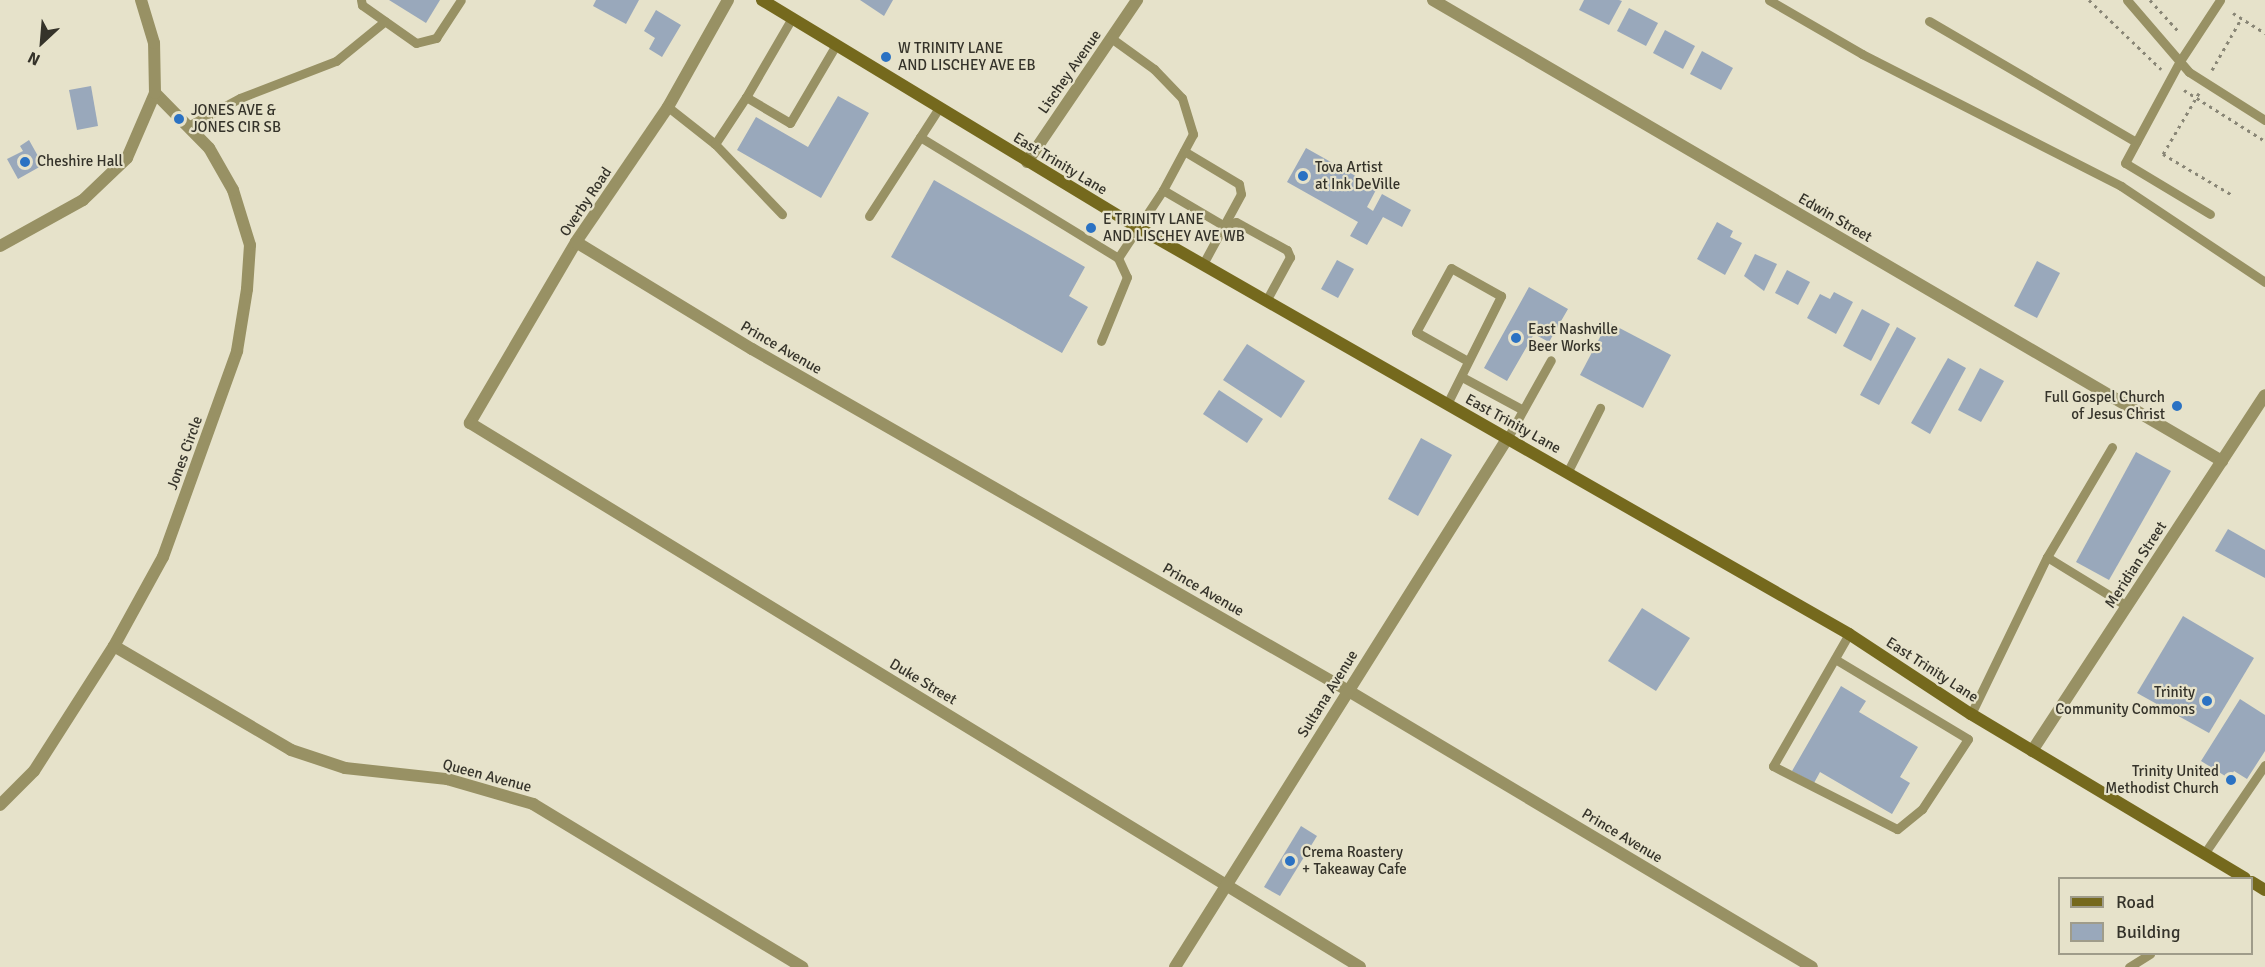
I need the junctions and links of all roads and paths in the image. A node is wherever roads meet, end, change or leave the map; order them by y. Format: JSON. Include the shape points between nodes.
{"nodes":[{"id":1,"x":141,"y":0,"type":"edge"},
{"id":2,"x":362,"y":0,"type":"edge"},
{"id":3,"x":461,"y":0,"type":"edge"},
{"id":4,"x":728,"y":0,"type":"edge"},
{"id":5,"x":762,"y":0,"type":"edge"},
{"id":6,"x":1137,"y":0,"type":"edge"},
{"id":7,"x":1433,"y":0,"type":"edge"},
{"id":8,"x":1769,"y":0,"type":"edge"},
{"id":9,"x":2089,"y":0,"type":"edge"},
{"id":10,"x":2127,"y":0,"type":"edge"},
{"id":11,"x":2150,"y":0,"type":"edge"},
{"id":12,"x":2220,"y":0,"type":"edge"},
{"id":13,"x":2233,"y":13,"type":"dead end"},
{"id":14,"x":792,"y":18,"type":"junction"},
{"id":15,"x":2241,"y":19,"type":"junction"},
{"id":16,"x":386,"y":21,"type":"junction"},
{"id":17,"x":1929,"y":21,"type":"dead end"},
{"id":18,"x":2179,"y":32,"type":"dead end"},
{"id":19,"x":2265,"y":33,"type":"edge"},
{"id":20,"x":1111,"y":38,"type":"junction"},
{"id":21,"x":836,"y":45,"type":"junction"},
{"id":22,"x":2180,"y":61,"type":"junction"},
{"id":23,"x":2212,"y":70,"type":"dead end"},
{"id":24,"x":2164,"y":72,"type":"dead end"},
{"id":25,"x":2184,"y":90,"type":"dead end"},
{"id":26,"x":155,"y":93,"type":"junction"},
{"id":27,"x":2199,"y":93,"type":"dead end"},
{"id":28,"x":746,"y":97,"type":"junction"},
{"id":29,"x":2195,"y":99,"type":"junction"},
{"id":30,"x":668,"y":107,"type":"junction"},
{"id":31,"x":939,"y":108,"type":"junction"},
{"id":32,"x":2265,"y":120,"type":"edge"},
{"id":33,"x":188,"y":126,"type":"junction"},
{"id":34,"x":920,"y":137,"type":"junction"},
{"id":35,"x":2265,"y":141,"type":"edge"},
{"id":36,"x":2136,"y":142,"type":"junction"},
{"id":37,"x":715,"y":144,"type":"junction"},
{"id":38,"x":1184,"y":151,"type":"junction"},
{"id":39,"x":1027,"y":162,"type":"junction"},
{"id":40,"x":1163,"y":190,"type":"junction"},
{"id":41,"x":2234,"y":196,"type":"dead end"},
{"id":42,"x":782,"y":214,"type":"dead end"},
{"id":43,"x":2210,"y":214,"type":"dead end"},
{"id":44,"x":869,"y":216,"type":"dead end"},
{"id":45,"x":1223,"y":225,"type":"junction"},
{"id":46,"x":1139,"y":228,"type":"junction"},
{"id":47,"x":576,"y":242,"type":"junction"},
{"id":48,"x":0,"y":246,"type":"edge"},
{"id":49,"x":1118,"y":258,"type":"junction"},
{"id":50,"x":1203,"y":264,"type":"junction"},
{"id":51,"x":2265,"y":282,"type":"edge"},
{"id":52,"x":1266,"y":301,"type":"junction"},
{"id":53,"x":1101,"y":341,"type":"dead end"},
{"id":54,"x":1466,"y":360,"type":"junction"},
{"id":55,"x":1551,"y":360,"type":"dead end"},
{"id":56,"x":1462,"y":377,"type":"junction"},
{"id":57,"x":2265,"y":395,"type":"edge"},
{"id":58,"x":1447,"y":404,"type":"junction"},
{"id":59,"x":1600,"y":408,"type":"dead end"},
{"id":60,"x":1523,"y":410,"type":"junction"},
{"id":61,"x":471,"y":423,"type":"joint"},
{"id":62,"x":1507,"y":439,"type":"junction"},
{"id":63,"x":2112,"y":447,"type":"dead end"},
{"id":64,"x":2222,"y":461,"type":"junction"},
{"id":65,"x":1568,"y":471,"type":"junction"},
{"id":66,"x":2047,"y":557,"type":"junction"},
{"id":67,"x":2127,"y":606,"type":"junction"},
{"id":68,"x":1849,"y":634,"type":"junction"},
{"id":69,"x":114,"y":646,"type":"junction"},
{"id":70,"x":1834,"y":659,"type":"junction"},
{"id":71,"x":1347,"y":690,"type":"junction"},
{"id":72,"x":1971,"y":714,"type":"junction"},
{"id":73,"x":2032,"y":751,"type":"junction"},
{"id":74,"x":2265,"y":765,"type":"edge"},
{"id":75,"x":0,"y":805,"type":"edge"},
{"id":76,"x":2204,"y":854,"type":"junction"},
{"id":77,"x":2242,"y":877,"type":"edge"},
{"id":78,"x":1228,"y":885,"type":"junction"},
{"id":79,"x":2148,"y":955,"type":"edge"},
{"id":80,"x":802,"y":967,"type":"edge"},
{"id":81,"x":1175,"y":967,"type":"edge"},
{"id":82,"x":1360,"y":967,"type":"edge"},
{"id":83,"x":1812,"y":967,"type":"edge"},
{"id":84,"x":2129,"y":967,"type":"edge"}],
"edges":[{"from":1,"to":26,"type":"street","via":[[154,43]]},
{"from":2,"to":16,"type":"lane","via":[[362,5]]},
{"from":3,"to":16,"type":"lane","via":[[436,38],[416,42]]},
{"from":4,"to":30,"type":"street","name":"Overby Road"},
{"from":5,"to":14,"type":"main road","name":"East Trinity Lane"},
{"from":6,"to":20,"type":"street","name":"Lischey Avenue"},
{"from":7,"to":64,"type":"street","name":"Edwin Street"},
{"from":8,"to":51,"type":"lane","via":[[1862,54],[2121,186]]},
{"from":9,"to":24,"type":"path"},
{"from":10,"to":22,"type":"lane"},
{"from":11,"to":18,"type":"path"},
{"from":12,"to":22,"type":"lane"},
{"from":13,"to":15,"type":"path"},
{"from":14,"to":21,"type":"main road","name":"East Trinity Lane"},
{"from":14,"to":28,"type":"lane"},
{"from":15,"to":19,"type":"path"},
{"from":15,"to":23,"type":"path"},
{"from":16,"to":33,"type":"lane","via":[[336,61],[240,98]]},
{"from":17,"to":36,"type":"lane"},
{"from":20,"to":38,"type":"lane","via":[[1154,69],[1182,98],[1193,134]]},
{"from":20,"to":39,"type":"street","name":"Lischey Avenue"},
{"from":21,"to":28,"type":"lane","via":[[790,123]]},
{"from":21,"to":31,"type":"main road","name":"East Trinity Lane"},
{"from":22,"to":32,"type":"lane","via":[[2189,72]]},
{"from":22,"to":36,"type":"lane"},
{"from":25,"to":29,"type":"path"},
{"from":26,"to":33,"type":"street","name":"Jones Circle"},
{"from":26,"to":48,"type":"street","via":[[148,117],[125,161],[83,200]]},
{"from":27,"to":29,"type":"path"},
{"from":28,"to":37,"type":"lane"},
{"from":29,"to":35,"type":"path"},
{"from":29,"to":41,"type":"path","via":[[2163,154]]},
{"from":30,"to":37,"type":"lane"},
{"from":30,"to":47,"type":"street","name":"Overby Road"},
{"from":31,"to":34,"type":"lane"},
{"from":31,"to":39,"type":"main road","name":"East Trinity Lane"},
{"from":33,"to":69,"type":"street","name":"Jones Circle","via":[[209,148],[233,190],[250,245],[247,289],[237,351],[163,557]]},
{"from":34,"to":44,"type":"lane"},
{"from":34,"to":49,"type":"lane"},
{"from":36,"to":43,"type":"lane","via":[[2125,163]]},
{"from":37,"to":42,"type":"lane"},
{"from":38,"to":40,"type":"lane"},
{"from":38,"to":45,"type":"lane","via":[[1239,184],[1241,194]]},
{"from":39,"to":46,"type":"main road","name":"East Trinity Lane"},
{"from":40,"to":45,"type":"lane"},
{"from":40,"to":46,"type":"lane"},
{"from":45,"to":50,"type":"lane"},
{"from":45,"to":52,"type":"lane","via":[[1236,222],[1287,250],[1290,257]]},
{"from":46,"to":49,"type":"lane"},
{"from":46,"to":50,"type":"main road","name":"East Trinity Lane"},
{"from":47,"to":61,"type":"street","name":"Overby Road"},
{"from":47,"to":71,"type":"street","name":"Prince Avenue","via":[[752,349]]},
{"from":49,"to":53,"type":"lane","via":[[1127,277]]},
{"from":50,"to":52,"type":"main road","name":"East Trinity Lane"},
{"from":52,"to":58,"type":"main road","name":"East Trinity Lane"},
{"from":54,"to":54,"type":"lane","via":[[1501,296],[1451,268],[1416,332]]},
{"from":54,"to":56,"type":"lane"},
{"from":55,"to":60,"type":"lane"},
{"from":56,"to":58,"type":"lane"},
{"from":56,"to":60,"type":"lane"},
{"from":57,"to":64,"type":"street","name":"Meridian Street"},
{"from":58,"to":62,"type":"main road","name":"East Trinity Lane"},
{"from":59,"to":65,"type":"lane"},
{"from":60,"to":62,"type":"lane"},
{"from":61,"to":78,"type":"street","name":"Duke Street"},
{"from":62,"to":65,"type":"main road","name":"East Trinity Lane"},
{"from":62,"to":71,"type":"street","name":"Sultana Avenue"},
{"from":63,"to":66,"type":"lane"},
{"from":64,"to":67,"type":"street","name":"Meridian Street"},
{"from":65,"to":68,"type":"main road","name":"East Trinity Lane"},
{"from":66,"to":67,"type":"lane"},
{"from":66,"to":72,"type":"lane"},
{"from":67,"to":73,"type":"street","name":"Meridian Street"},
{"from":68,"to":70,"type":"lane"},
{"from":68,"to":72,"type":"main road","name":"East Trinity Lane"},
{"from":69,"to":75,"type":"street","name":"Jones Circle","via":[[34,771]]},
{"from":69,"to":80,"type":"street","name":"Queen Avenue","via":[[291,750],[345,768],[447,779],[533,804]]},
{"from":70,"to":70,"type":"lane","via":[[1773,766],[1897,829],[1922,809],[1968,739]]},
{"from":71,"to":78,"type":"street","name":"Sultana Avenue"},
{"from":71,"to":83,"type":"street","name":"Prince Avenue"},
{"from":72,"to":73,"type":"main road","name":"East Trinity Lane"},
{"from":73,"to":76,"type":"main road","name":"East Trinity Lane"},
{"from":74,"to":76,"type":"lane"},
{"from":76,"to":77,"type":"main road","name":"East Trinity Lane"},
{"from":78,"to":81,"type":"street","name":"Sultana Avenue"},
{"from":78,"to":82,"type":"street","name":"Duke Street"},
{"from":79,"to":84,"type":"lane"}]}
